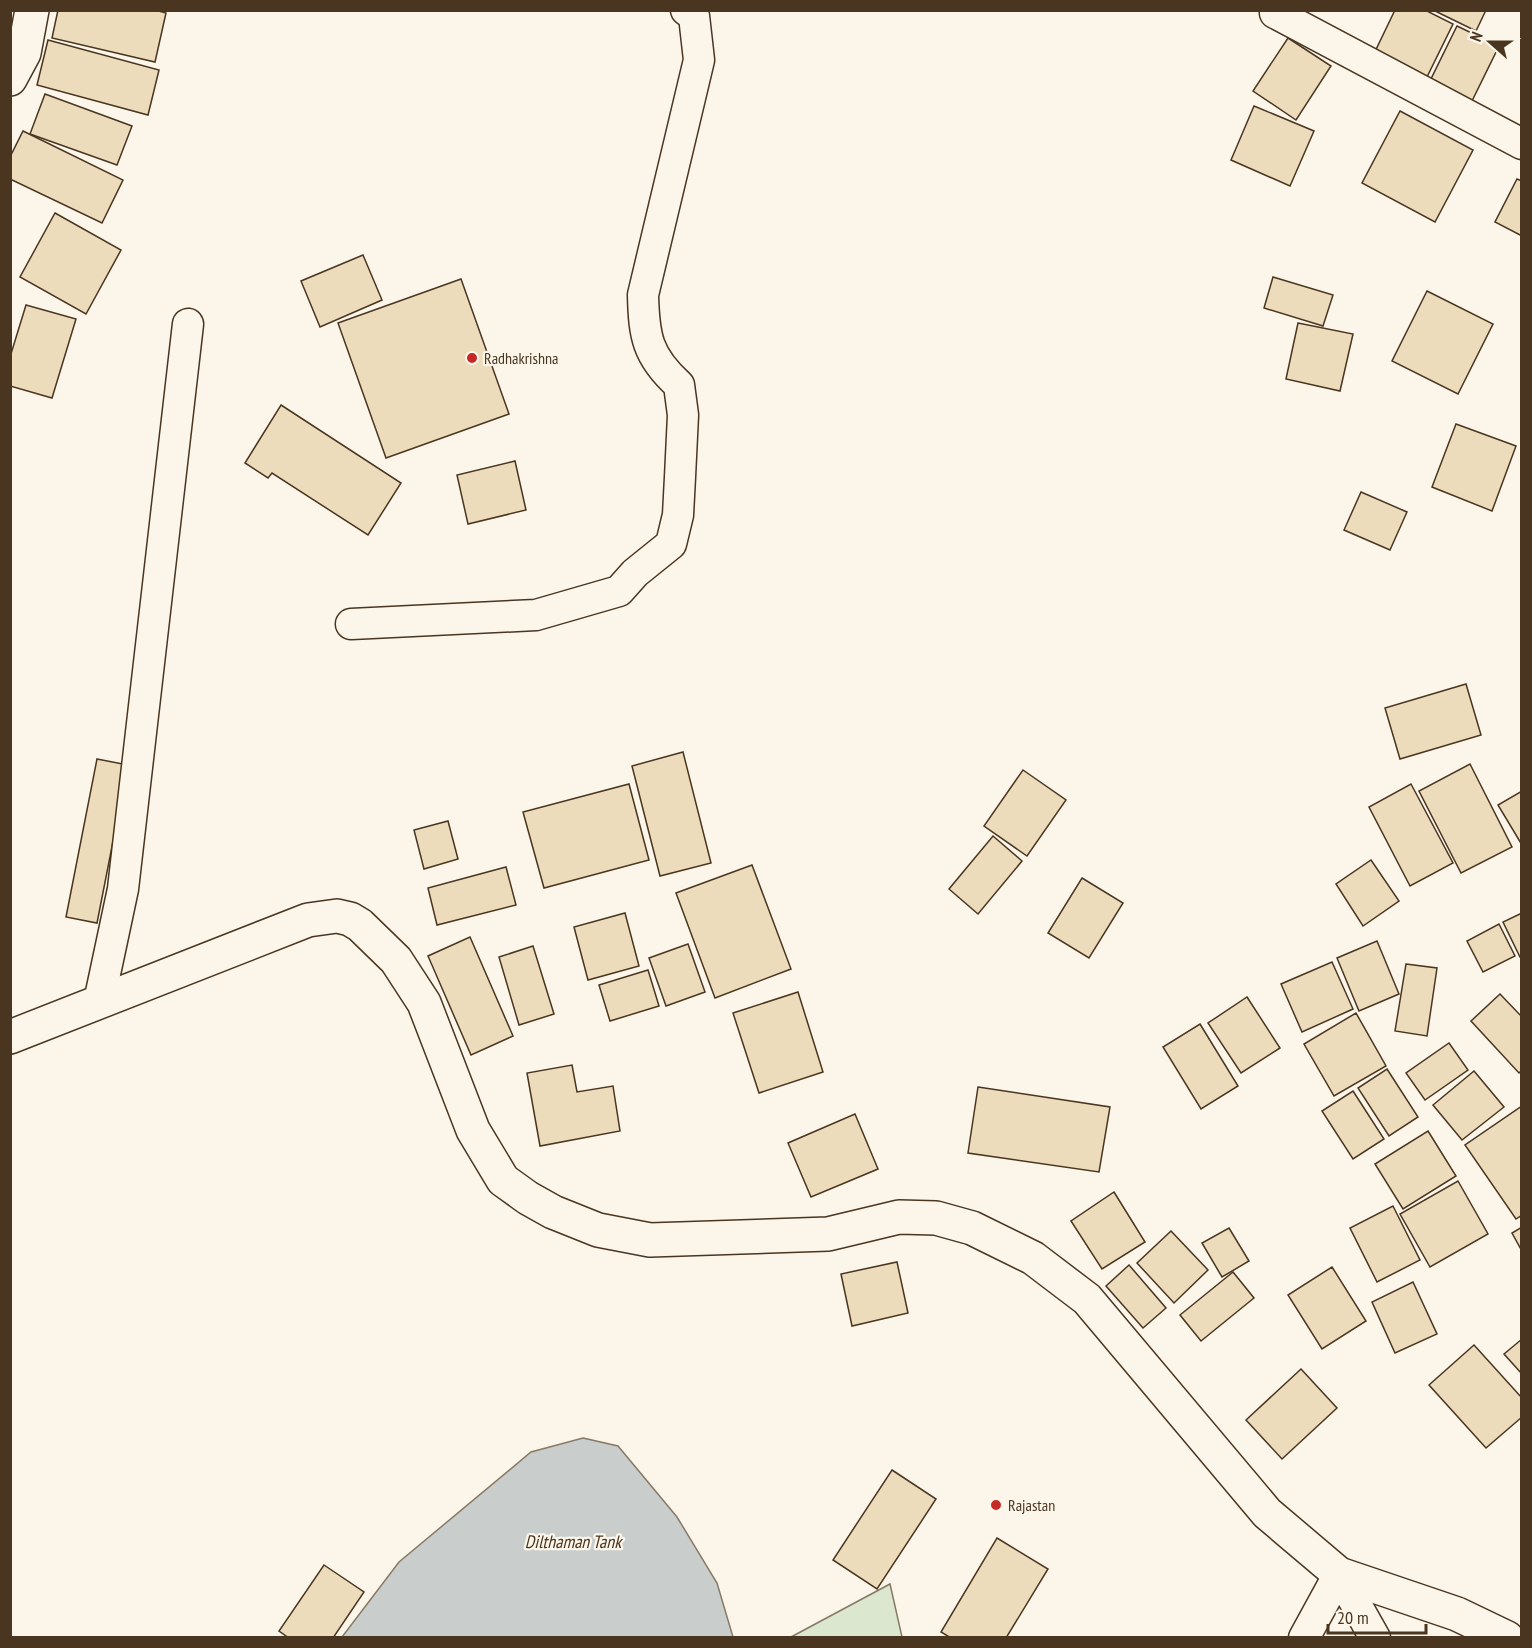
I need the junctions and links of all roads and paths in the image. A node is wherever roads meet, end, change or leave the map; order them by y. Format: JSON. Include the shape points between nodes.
{"nodes":[{"id":1,"x":32,"y":10,"type":"edge"},
{"id":2,"x":686,"y":10,"type":"edge"},
{"id":3,"x":1275,"y":13,"type":"dead end"},
{"id":4,"x":10,"y":79,"type":"edge"},
{"id":5,"x":1521,"y":144,"type":"edge"},
{"id":6,"x":188,"y":324,"type":"dead end"},
{"id":7,"x":351,"y":624,"type":"dead end"},
{"id":8,"x":99,"y":1002,"type":"junction"},
{"id":9,"x":10,"y":1037,"type":"edge"},
{"id":10,"x":1340,"y":1574,"type":"junction"},
{"id":11,"x":1304,"y":1638,"type":"edge"},
{"id":12,"x":1375,"y":1638,"type":"edge"},
{"id":13,"x":1507,"y":1638,"type":"edge"}],
"edges":[{"from":1,"to":4,"type":"main road","via":[[24,54]]},
{"from":2,"to":7,"type":"street","via":[[694,16],[699,60],[643,294],[644,332],[662,369],[679,385],[683,415],[678,515],[671,544],[634,573],[619,591],[536,615]]},
{"from":3,"to":5,"type":"street"},
{"from":6,"to":8,"type":"street","via":[[123,889]]},
{"from":8,"to":9,"type":"main road"},
{"from":8,"to":10,"type":"main road","via":[[308,920],[337,916],[350,920],[396,960],[424,1003],[473,1130],[503,1180],[528,1198],[598,1230],[650,1240],[828,1234],[899,1216],[936,1218],[972,1228],[1034,1258],[1087,1299],[1268,1513]]},
{"from":10,"to":11,"type":"street"},
{"from":10,"to":12,"type":"street"},
{"from":10,"to":13,"type":"main road","via":[[1457,1614]]}]}
